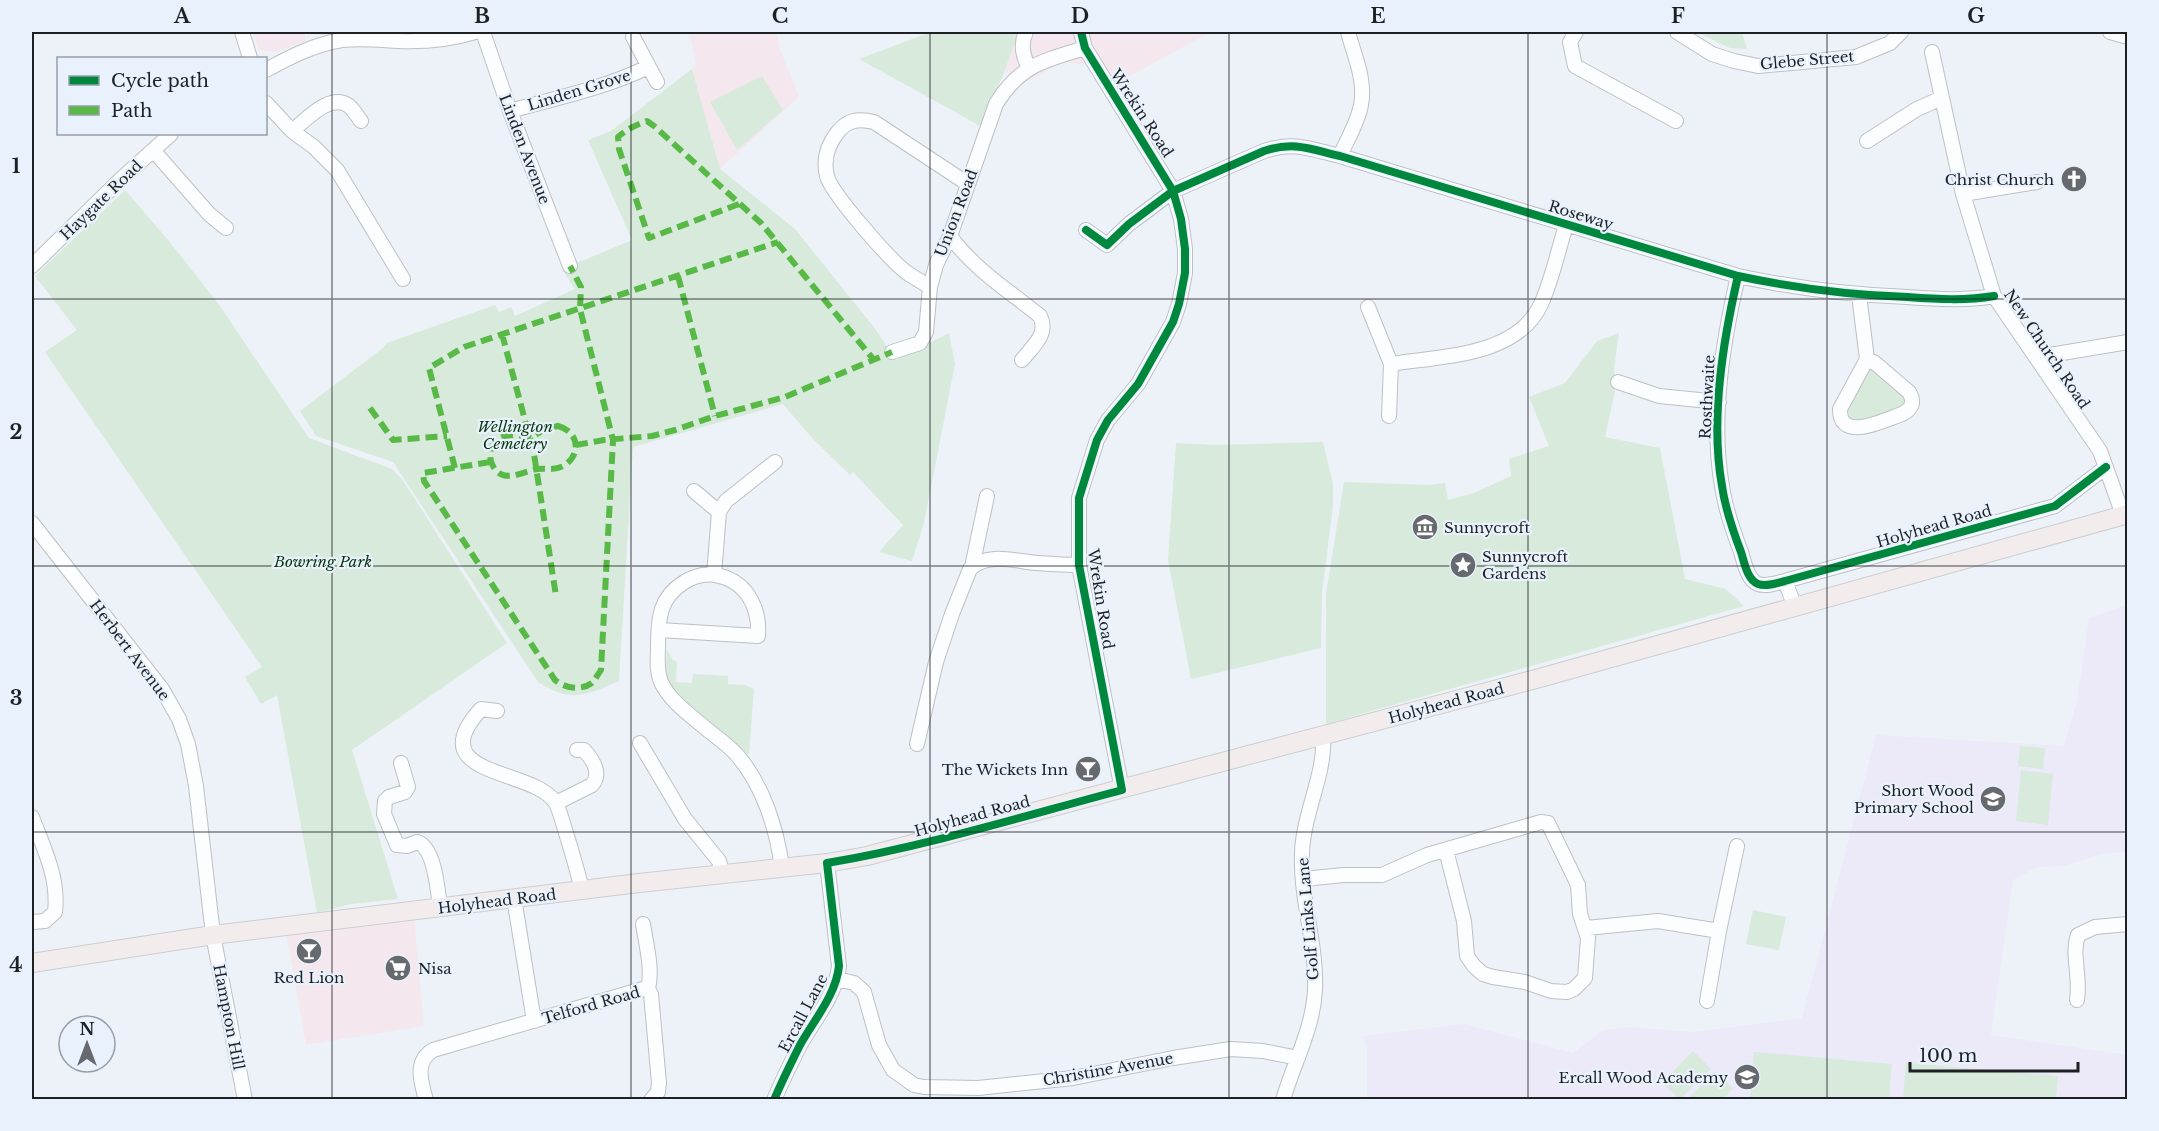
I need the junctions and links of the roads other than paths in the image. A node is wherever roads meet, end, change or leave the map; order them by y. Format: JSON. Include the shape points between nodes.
{"nodes":[{"id":1,"x":242,"y":32,"type":"edge"},
{"id":2,"x":475,"y":32,"type":"edge"},
{"id":3,"x":483,"y":32,"type":"edge"},
{"id":4,"x":1026,"y":32,"type":"edge"},
{"id":5,"x":1081,"y":32,"type":"edge"},
{"id":6,"x":1348,"y":32,"type":"edge"},
{"id":7,"x":1576,"y":32,"type":"edge"},
{"id":8,"x":1677,"y":32,"type":"edge"},
{"id":9,"x":1902,"y":32,"type":"edge"},
{"id":10,"x":2110,"y":32,"type":"edge"},
{"id":11,"x":633,"y":37,"type":"dead end"},
{"id":12,"x":2127,"y":37,"type":"edge"},
{"id":13,"x":1084,"y":48,"type":"junction"},
{"id":14,"x":1932,"y":52,"type":"dead end"},
{"id":15,"x":250,"y":57,"type":"edge"},
{"id":16,"x":648,"y":67,"type":"junction"},
{"id":17,"x":1029,"y":69,"type":"junction"},
{"id":18,"x":267,"y":70,"type":"edge"},
{"id":19,"x":657,"y":82,"type":"dead end"},
{"id":20,"x":1942,"y":98,"type":"junction"},
{"id":21,"x":267,"y":104,"type":"edge"},
{"id":22,"x":510,"y":111,"type":"junction"},
{"id":23,"x":361,"y":121,"type":"dead end"},
{"id":24,"x":1676,"y":121,"type":"dead end"},
{"id":25,"x":292,"y":131,"type":"junction"},
{"id":26,"x":170,"y":135,"type":"edge"},
{"id":27,"x":1867,"y":141,"type":"dead end"},
{"id":28,"x":153,"y":150,"type":"junction"},
{"id":29,"x":1340,"y":156,"type":"junction"},
{"id":30,"x":2037,"y":182,"type":"dead end"},
{"id":31,"x":968,"y":184,"type":"junction"},
{"id":32,"x":1173,"y":190,"type":"junction"},
{"id":33,"x":1964,"y":194,"type":"junction"},
{"id":34,"x":1566,"y":225,"type":"junction"},
{"id":35,"x":226,"y":228,"type":"dead end"},
{"id":36,"x":1086,"y":230,"type":"dead end"},
{"id":37,"x":950,"y":236,"type":"junction"},
{"id":38,"x":32,"y":266,"type":"edge"},
{"id":39,"x":570,"y":266,"type":"dead end"},
{"id":40,"x":394,"y":274,"type":"dead end"},
{"id":41,"x":1738,"y":276,"type":"junction"},
{"id":42,"x":930,"y":287,"type":"junction"},
{"id":43,"x":1859,"y":295,"type":"junction"},
{"id":44,"x":1994,"y":296,"type":"junction"},
{"id":45,"x":1368,"y":307,"type":"dead end"},
{"id":46,"x":2127,"y":342,"type":"edge"},
{"id":47,"x":892,"y":352,"type":"dead end"},
{"id":48,"x":1868,"y":359,"type":"junction"},
{"id":49,"x":1022,"y":360,"type":"dead end"},
{"id":50,"x":2039,"y":362,"type":"junction"},
{"id":51,"x":1391,"y":364,"type":"junction"},
{"id":52,"x":1618,"y":382,"type":"dead end"},
{"id":53,"x":1719,"y":402,"type":"junction"},
{"id":54,"x":1389,"y":416,"type":"dead end"},
{"id":55,"x":775,"y":462,"type":"dead end"},
{"id":56,"x":2106,"y":467,"type":"junction"},
{"id":57,"x":693,"y":491,"type":"dead end"},
{"id":58,"x":987,"y":496,"type":"dead end"},
{"id":59,"x":719,"y":512,"type":"junction"},
{"id":60,"x":2125,"y":515,"type":"edge"},
{"id":61,"x":32,"y":523,"type":"edge"},
{"id":62,"x":1079,"y":566,"type":"junction"},
{"id":63,"x":972,"y":567,"type":"junction"},
{"id":64,"x":714,"y":575,"type":"junction"},
{"id":65,"x":1785,"y":581,"type":"junction"},
{"id":66,"x":1758,"y":584,"type":"joint"},
{"id":67,"x":1795,"y":607,"type":"junction"},
{"id":68,"x":659,"y":630,"type":"junction"},
{"id":69,"x":497,"y":711,"type":"dead end"},
{"id":70,"x":1323,"y":736,"type":"junction"},
{"id":71,"x":640,"y":743,"type":"dead end"},
{"id":72,"x":917,"y":744,"type":"dead end"},
{"id":73,"x":577,"y":750,"type":"dead end"},
{"id":74,"x":401,"y":762,"type":"dead end"},
{"id":75,"x":1122,"y":790,"type":"junction"},
{"id":76,"x":556,"y":803,"type":"junction"},
{"id":77,"x":32,"y":817,"type":"edge"},
{"id":78,"x":1737,"y":846,"type":"dead end"},
{"id":79,"x":1446,"y":850,"type":"junction"},
{"id":80,"x":827,"y":863,"type":"junction"},
{"id":81,"x":782,"y":868,"type":"junction"},
{"id":82,"x":723,"y":874,"type":"junction"},
{"id":83,"x":1303,"y":879,"type":"junction"},
{"id":84,"x":582,"y":890,"type":"junction"},
{"id":85,"x":514,"y":898,"type":"junction"},
{"id":86,"x":440,"y":908,"type":"junction"},
{"id":87,"x":32,"y":922,"type":"edge"},
{"id":88,"x":643,"y":924,"type":"dead end"},
{"id":89,"x":2127,"y":924,"type":"edge"},
{"id":90,"x":1586,"y":928,"type":"junction"},
{"id":91,"x":1719,"y":931,"type":"junction"},
{"id":92,"x":213,"y":935,"type":"junction"},
{"id":93,"x":32,"y":963,"type":"edge"},
{"id":94,"x":837,"y":979,"type":"junction"},
{"id":95,"x":648,"y":989,"type":"junction"},
{"id":96,"x":2077,"y":1000,"type":"dead end"},
{"id":97,"x":1707,"y":1001,"type":"dead end"},
{"id":98,"x":534,"y":1021,"type":"junction"},
{"id":99,"x":1298,"y":1058,"type":"junction"},
{"id":100,"x":245,"y":1100,"type":"edge"},
{"id":101,"x":426,"y":1100,"type":"edge"},
{"id":102,"x":651,"y":1100,"type":"edge"},
{"id":103,"x":774,"y":1100,"type":"edge"},
{"id":104,"x":1283,"y":1100,"type":"edge"}],
"edges":[{"from":1,"to":15,"type":"street"},
{"from":2,"to":18,"type":"street","via":[[426,42],[344,40],[322,44]]},
{"from":3,"to":22,"type":"street","name":"Linden Avenue"},
{"from":4,"to":17,"type":"street","via":[[1022,52]]},
{"from":5,"to":13,"type":"street","name":"Wrekin Road"},
{"from":6,"to":29,"type":"street","via":[[1363,97]]},
{"from":7,"to":24,"type":"street","via":[[1570,42],[1575,66]]},
{"from":8,"to":9,"type":"street","name":"Glebe Street","via":[[1712,54],[1758,66],[1856,57],[1890,43]]},
{"from":10,"to":12,"type":"street"},
{"from":11,"to":16,"type":"street","name":"Linden Grove"},
{"from":13,"to":17,"type":"street","name":"Union Road"},
{"from":13,"to":32,"type":"street","name":"Wrekin Road"},
{"from":14,"to":20,"type":"street","name":"New Church Road"},
{"from":16,"to":19,"type":"street","name":"Linden Grove"},
{"from":16,"to":22,"type":"street","name":"Linden Grove"},
{"from":17,"to":31,"type":"street","name":"Union Road","via":[[1006,88],[996,104]]},
{"from":20,"to":27,"type":"street"},
{"from":20,"to":33,"type":"street","name":"New Church Road"},
{"from":21,"to":25,"type":"street"},
{"from":22,"to":39,"type":"street","name":"Linden Avenue"},
{"from":23,"to":25,"type":"street","via":[[347,104],[338,101],[325,105]]},
{"from":25,"to":40,"type":"street","via":[[337,170]]},
{"from":26,"to":28,"type":"street","name":"Haygate Road"},
{"from":28,"to":35,"type":"street"},
{"from":28,"to":38,"type":"street","name":"Haygate Road"},
{"from":29,"to":32,"type":"street","name":"Roseway","via":[[1298,146],[1279,146]]},
{"from":29,"to":34,"type":"street","name":"Roseway"},
{"from":30,"to":33,"type":"street"},
{"from":31,"to":37,"type":"street","name":"Union Road"},
{"from":31,"to":42,"type":"street","via":[[874,122],[865,120],[843,126],[826,153],[827,178],[836,196],[906,272]]},
{"from":32,"to":36,"type":"street","name":"Roseway","via":[[1107,245]]},
{"from":32,"to":62,"type":"street","name":"Wrekin Road","via":[[1185,249],[1179,304],[1138,384],[1097,440],[1079,498]]},
{"from":33,"to":44,"type":"street","name":"New Church Road"},
{"from":34,"to":41,"type":"street","name":"Roseway"},
{"from":34,"to":51,"type":"street","via":[[1542,303],[1520,332],[1471,352]]},
{"from":37,"to":42,"type":"street","name":"Union Road"},
{"from":37,"to":49,"type":"street","via":[[972,261],[1040,316],[1044,324],[1042,335]]},
{"from":41,"to":43,"type":"street","name":"Roseway"},
{"from":41,"to":53,"type":"street","name":"Rosthwaite","via":[[1727,322]]},
{"from":42,"to":47,"type":"street","name":"Union Road","via":[[926,332],[920,343]]},
{"from":43,"to":44,"type":"street","name":"Roseway","via":[[1948,299]]},
{"from":43,"to":48,"type":"street"},
{"from":44,"to":50,"type":"street","name":"New Church Road"},
{"from":45,"to":51,"type":"street"},
{"from":46,"to":50,"type":"street","via":[[2050,356]]},
{"from":48,"to":48,"type":"street","via":[[1909,392],[1912,405],[1902,414],[1848,428],[1839,417],[1839,409]]},
{"from":50,"to":56,"type":"street","name":"New Church Road","via":[[2100,451]]},
{"from":51,"to":54,"type":"street"},
{"from":52,"to":53,"type":"street","via":[[1659,396]]},
{"from":53,"to":66,"type":"street","name":"Rosthwaite","via":[[1722,487],[1745,564]]},
{"from":55,"to":59,"type":"street","via":[[726,501]]},
{"from":56,"to":60,"type":"street","name":"New Church Road"},
{"from":56,"to":65,"type":"street","name":"Holyhead Road","via":[[2055,506]]},
{"from":57,"to":59,"type":"street"},
{"from":58,"to":63,"type":"street"},
{"from":59,"to":64,"type":"street"},
{"from":60,"to":67,"type":"main road","name":"Holyhead Road"},
{"from":61,"to":92,"type":"street","name":"Herbert Avenue","via":[[162,689],[179,719],[194,776]]},
{"from":62,"to":63,"type":"street","via":[[1008,559],[983,561]]},
{"from":62,"to":75,"type":"street","name":"Wrekin Road"},
{"from":63,"to":72,"type":"street","via":[[951,614]]},
{"from":64,"to":68,"type":"street","via":[[686,581],[672,592],[662,608]]},
{"from":64,"to":68,"type":"street","via":[[728,579],[750,596],[759,623],[758,636]]},
{"from":65,"to":66,"type":"street","name":"Holyhead Road"},
{"from":65,"to":67,"type":"street"},
{"from":67,"to":70,"type":"main road","name":"Holyhead Road"},
{"from":68,"to":81,"type":"street","via":[[657,670],[661,682],[670,696],[745,766],[770,816]]},
{"from":69,"to":76,"type":"street","via":[[481,709],[464,732],[464,749],[483,768],[532,784]]},
{"from":70,"to":75,"type":"main road","name":"Holyhead Road"},
{"from":70,"to":83,"type":"street","name":"Golf Links Lane","via":[[1323,753],[1304,832]]},
{"from":71,"to":82,"type":"street","via":[[685,819],[719,861]]},
{"from":73,"to":76,"type":"street","via":[[584,750],[594,763],[596,781]]},
{"from":74,"to":86,"type":"street","via":[[408,787],[385,801],[384,814],[397,844],[417,842],[424,846],[435,871]]},
{"from":75,"to":80,"type":"main road","name":"Holyhead Road","via":[[910,846]]},
{"from":76,"to":84,"type":"street"},
{"from":77,"to":87,"type":"street","via":[[50,862],[57,894],[55,912],[45,921]]},
{"from":78,"to":91,"type":"street"},
{"from":79,"to":83,"type":"street","via":[[1382,875]]},
{"from":79,"to":90,"type":"street","via":[[1548,823],[1578,885],[1580,914]]},
{"from":79,"to":90,"type":"street","via":[[1464,921],[1467,956],[1484,974],[1568,992],[1585,978]]},
{"from":80,"to":81,"type":"main road","name":"Holyhead Road"},
{"from":80,"to":94,"type":"street","name":"Ercall Lane","via":[[839,966]]},
{"from":81,"to":82,"type":"main road","name":"Holyhead Road"},
{"from":82,"to":84,"type":"main road","name":"Holyhead Road"},
{"from":83,"to":99,"type":"street","name":"Golf Links Lane","via":[[1315,992],[1309,1028]]},
{"from":84,"to":85,"type":"main road","name":"Holyhead Road"},
{"from":85,"to":86,"type":"main road","name":"Holyhead Road"},
{"from":85,"to":98,"type":"street","name":"Telford Road"},
{"from":86,"to":92,"type":"main road","name":"Holyhead Road"},
{"from":88,"to":95,"type":"street","name":"Telford Road","via":[[649,962]]},
{"from":89,"to":96,"type":"street","via":[[2095,927],[2078,935]]},
{"from":90,"to":91,"type":"street","via":[[1658,921]]},
{"from":91,"to":97,"type":"street"},
{"from":92,"to":93,"type":"main road","name":"Holyhead Road"},
{"from":92,"to":100,"type":"street","name":"Hampton Hill"},
{"from":94,"to":99,"type":"street","name":"Christine Avenue","via":[[854,983],[864,992],[879,1045],[893,1070],[924,1087],[978,1088],[1074,1078],[1231,1049]]},
{"from":94,"to":103,"type":"street","name":"Ercall Lane"},
{"from":95,"to":98,"type":"street","name":"Telford Road"},
{"from":95,"to":102,"type":"street","name":"Telford Road","via":[[659,1083]]},
{"from":98,"to":101,"type":"street","name":"Telford Road","via":[[428,1053],[420,1066]]},
{"from":99,"to":104,"type":"street","name":"Golf Links Lane"}]}
